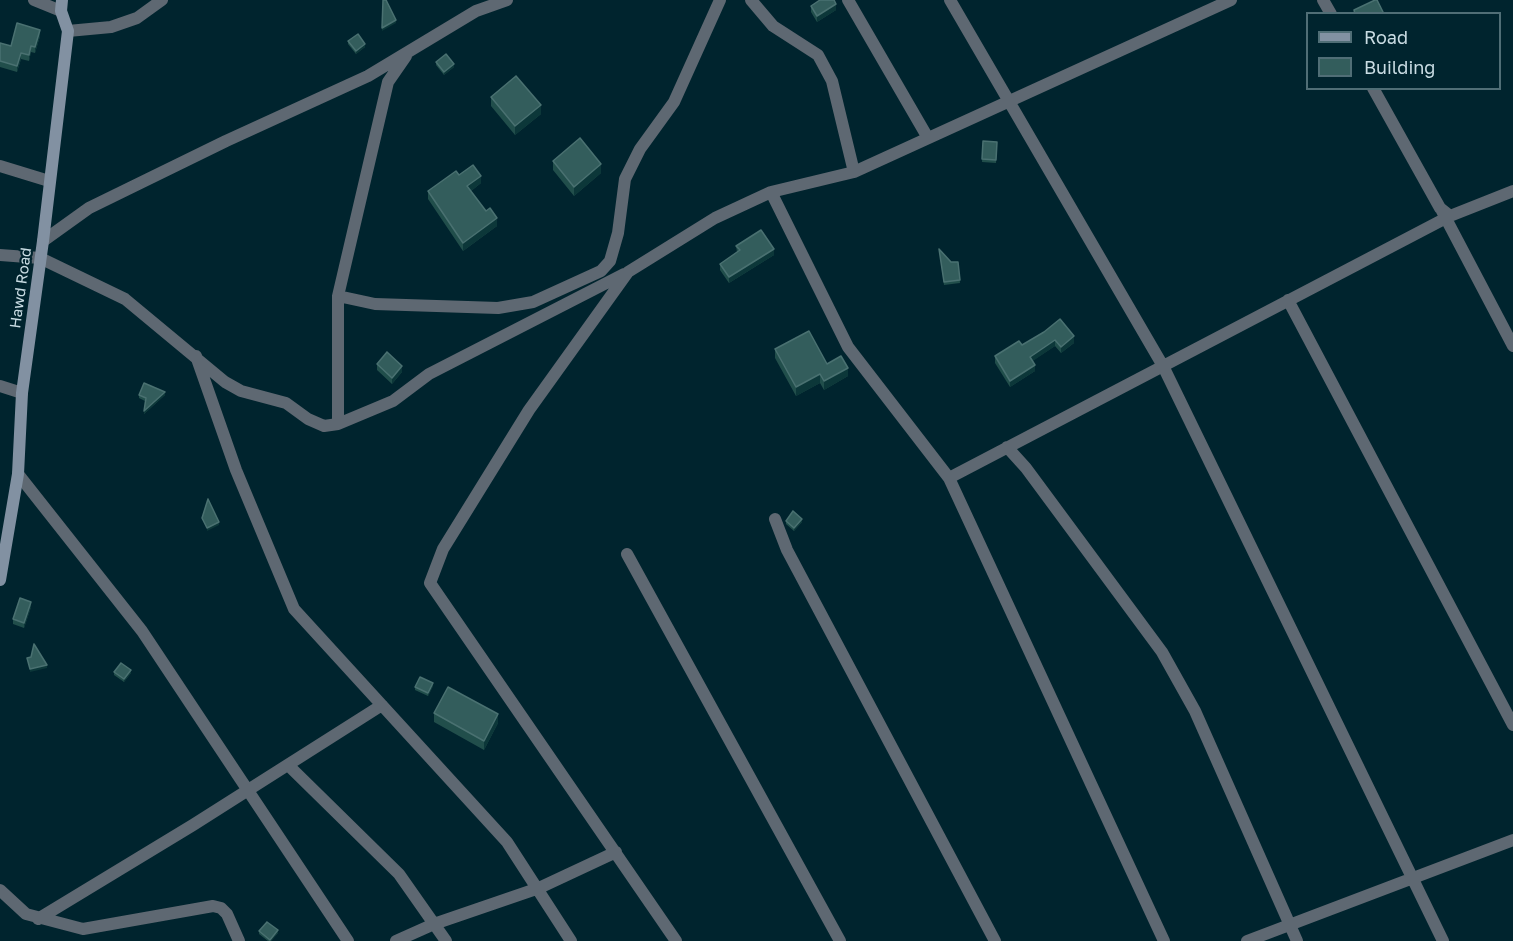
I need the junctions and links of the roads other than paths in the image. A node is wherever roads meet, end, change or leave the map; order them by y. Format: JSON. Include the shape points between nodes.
{"nodes":[{"id":1,"x":34,"y":0,"type":"edge"},
{"id":2,"x":162,"y":0,"type":"edge"},
{"id":3,"x":507,"y":0,"type":"edge"},
{"id":4,"x":720,"y":0,"type":"edge"},
{"id":5,"x":751,"y":0,"type":"edge"},
{"id":6,"x":848,"y":0,"type":"edge"},
{"id":7,"x":950,"y":0,"type":"edge"},
{"id":8,"x":1231,"y":0,"type":"edge"},
{"id":9,"x":62,"y":6,"type":"edge"},
{"id":10,"x":68,"y":31,"type":"junction"},
{"id":11,"x":408,"y":52,"type":"junction"},
{"id":12,"x":1374,"y":90,"type":"edge"},
{"id":13,"x":1009,"y":101,"type":"junction"},
{"id":14,"x":928,"y":138,"type":"junction"},
{"id":15,"x":0,"y":166,"type":"edge"},
{"id":16,"x":854,"y":172,"type":"junction"},
{"id":17,"x":49,"y":182,"type":"junction"},
{"id":18,"x":1513,"y":191,"type":"edge"},
{"id":19,"x":771,"y":192,"type":"junction"},
{"id":20,"x":1445,"y":214,"type":"junction"},
{"id":21,"x":43,"y":241,"type":"junction"},
{"id":22,"x":0,"y":255,"type":"edge"},
{"id":23,"x":40,"y":258,"type":"junction"},
{"id":24,"x":628,"y":272,"type":"junction"},
{"id":25,"x":338,"y":296,"type":"junction"},
{"id":26,"x":1288,"y":300,"type":"junction"},
{"id":27,"x":1513,"y":346,"type":"edge"},
{"id":28,"x":196,"y":355,"type":"junction"},
{"id":29,"x":1163,"y":366,"type":"junction"},
{"id":30,"x":0,"y":386,"type":"edge"},
{"id":31,"x":22,"y":393,"type":"junction"},
{"id":32,"x":338,"y":424,"type":"junction"},
{"id":33,"x":1007,"y":447,"type":"junction"},
{"id":34,"x":18,"y":474,"type":"junction"},
{"id":35,"x":949,"y":478,"type":"junction"},
{"id":36,"x":775,"y":519,"type":"dead end"},
{"id":37,"x":627,"y":554,"type":"dead end"},
{"id":38,"x":0,"y":580,"type":"edge"},
{"id":39,"x":382,"y":705,"type":"junction"},
{"id":40,"x":1513,"y":725,"type":"edge"},
{"id":41,"x":288,"y":765,"type":"junction"},
{"id":42,"x":248,"y":789,"type":"junction"},
{"id":43,"x":1513,"y":840,"type":"edge"},
{"id":44,"x":616,"y":852,"type":"junction"},
{"id":45,"x":1412,"y":878,"type":"junction"},
{"id":46,"x":539,"y":888,"type":"junction"},
{"id":47,"x":0,"y":890,"type":"edge"},
{"id":48,"x":38,"y":919,"type":"junction"},
{"id":49,"x":435,"y":924,"type":"junction"},
{"id":50,"x":1289,"y":925,"type":"junction"},
{"id":51,"x":239,"y":941,"type":"edge"},
{"id":52,"x":348,"y":941,"type":"edge"},
{"id":53,"x":396,"y":941,"type":"edge"},
{"id":54,"x":446,"y":941,"type":"edge"},
{"id":55,"x":571,"y":941,"type":"edge"},
{"id":56,"x":676,"y":941,"type":"edge"},
{"id":57,"x":840,"y":941,"type":"edge"},
{"id":58,"x":995,"y":941,"type":"edge"},
{"id":59,"x":1164,"y":941,"type":"edge"},
{"id":60,"x":1247,"y":941,"type":"edge"},
{"id":61,"x":1298,"y":941,"type":"edge"},
{"id":62,"x":1443,"y":941,"type":"edge"}],
"edges":[{"from":1,"to":9,"type":"street"},
{"from":2,"to":10,"type":"street","via":[[137,18],[111,27]]},
{"from":3,"to":11,"type":"street","via":[[476,11]]},
{"from":4,"to":25,"type":"street","via":[[674,102],[640,149],[625,179],[618,233],[610,261],[601,271],[532,302],[498,308],[375,304]]},
{"from":5,"to":16,"type":"street","via":[[773,26],[818,55],[832,81]]},
{"from":6,"to":14,"type":"street"},
{"from":7,"to":13,"type":"street"},
{"from":8,"to":13,"type":"street"},
{"from":9,"to":10,"type":"main road","name":"Hawd Road"},
{"from":10,"to":17,"type":"main road","name":"Hawd Road"},
{"from":11,"to":21,"type":"street","via":[[368,76],[89,208]]},
{"from":11,"to":25,"type":"street","via":[[388,82]]},
{"from":12,"to":20,"type":"street"},
{"from":13,"to":14,"type":"street"},
{"from":13,"to":29,"type":"street"},
{"from":14,"to":16,"type":"street"},
{"from":15,"to":17,"type":"street"},
{"from":16,"to":19,"type":"street"},
{"from":17,"to":21,"type":"main road","name":"Hawd Road"},
{"from":18,"to":20,"type":"street"},
{"from":19,"to":24,"type":"street","via":[[715,218]]},
{"from":19,"to":35,"type":"street","via":[[849,347]]},
{"from":20,"to":26,"type":"street"},
{"from":20,"to":27,"type":"street"},
{"from":21,"to":23,"type":"main road","name":"Hawd Road"},
{"from":22,"to":23,"type":"street"},
{"from":23,"to":28,"type":"street","via":[[125,299]]},
{"from":23,"to":31,"type":"main road","name":"Hawd Road"},
{"from":24,"to":32,"type":"street","via":[[429,374],[393,401]]},
{"from":24,"to":44,"type":"street","via":[[529,410],[443,549],[430,583]]},
{"from":25,"to":32,"type":"street"},
{"from":26,"to":29,"type":"street"},
{"from":26,"to":40,"type":"street"},
{"from":28,"to":32,"type":"street","via":[[241,391],[286,403],[324,426]]},
{"from":28,"to":39,"type":"street","via":[[236,470],[294,609]]},
{"from":29,"to":33,"type":"street"},
{"from":29,"to":45,"type":"street"},
{"from":30,"to":31,"type":"street"},
{"from":31,"to":34,"type":"main road","name":"Hawd Road"},
{"from":33,"to":35,"type":"street"},
{"from":33,"to":50,"type":"street","via":[[1162,652],[1195,711]]},
{"from":34,"to":38,"type":"main road","name":"Hawd Road"},
{"from":34,"to":42,"type":"street","via":[[142,630]]},
{"from":35,"to":59,"type":"street"},
{"from":36,"to":58,"type":"street","via":[[787,550]]},
{"from":37,"to":57,"type":"street"},
{"from":39,"to":41,"type":"street"},
{"from":39,"to":46,"type":"street","via":[[507,842]]},
{"from":41,"to":42,"type":"street"},
{"from":41,"to":49,"type":"street","via":[[399,874]]},
{"from":42,"to":48,"type":"street"},
{"from":42,"to":52,"type":"street"},
{"from":43,"to":45,"type":"street"},
{"from":44,"to":46,"type":"street"},
{"from":44,"to":56,"type":"street"},
{"from":45,"to":50,"type":"street"},
{"from":45,"to":62,"type":"street"},
{"from":46,"to":49,"type":"street"},
{"from":46,"to":55,"type":"street"},
{"from":47,"to":48,"type":"street","via":[[26,914]]},
{"from":48,"to":51,"type":"street","via":[[83,929],[213,906],[227,914]]},
{"from":49,"to":53,"type":"street"},
{"from":49,"to":54,"type":"street"},
{"from":50,"to":60,"type":"street"},
{"from":50,"to":61,"type":"street"}]}
